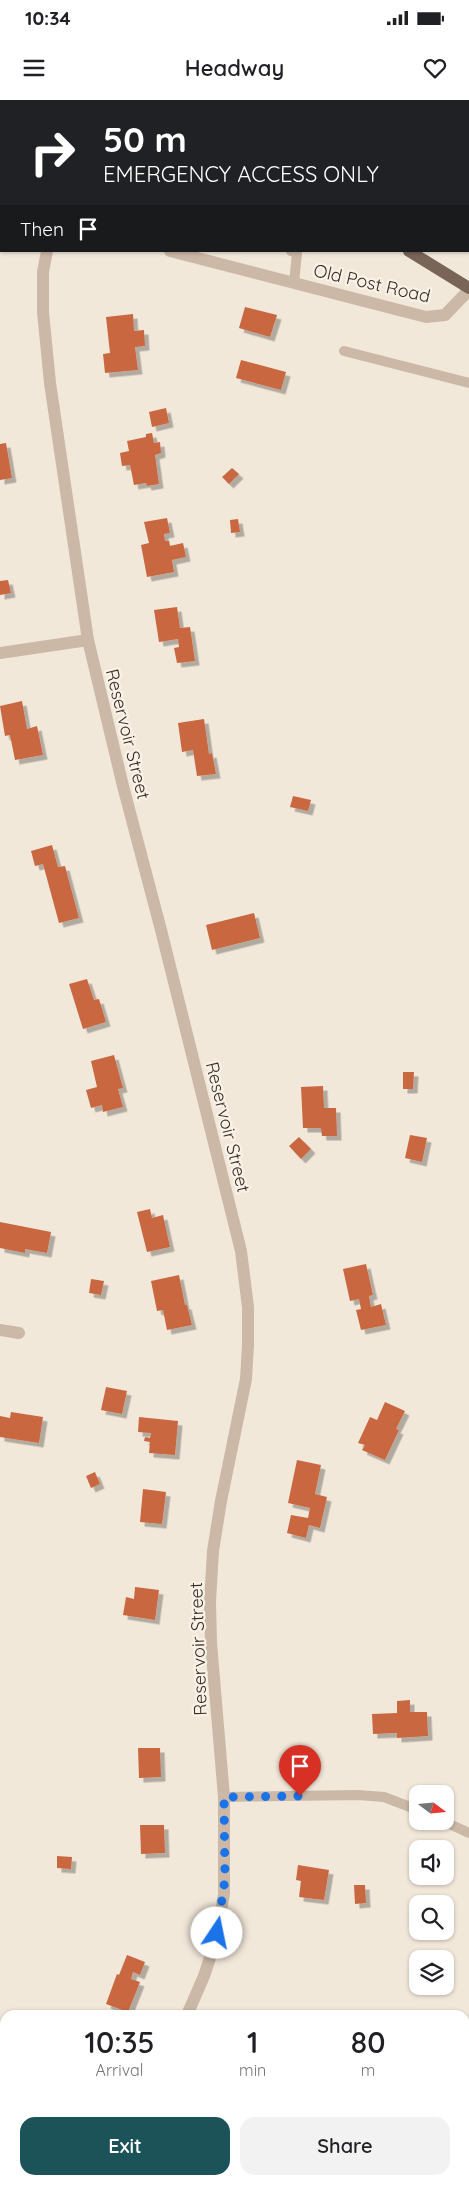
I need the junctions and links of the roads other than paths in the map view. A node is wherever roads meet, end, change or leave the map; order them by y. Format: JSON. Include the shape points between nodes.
{"nodes":[{"id":1,"x":47,"y":252,"type":"edge"},
{"id":2,"x":174,"y":252,"type":"edge"},
{"id":3,"x":294,"y":252,"type":"edge"},
{"id":4,"x":411,"y":252,"type":"edge"},
{"id":5,"x":294,"y":283,"type":"junction"},
{"id":6,"x":469,"y":289,"type":"edge"},
{"id":7,"x":344,"y":351,"type":"dead end"},
{"id":8,"x":469,"y":383,"type":"edge"},
{"id":9,"x":88,"y":640,"type":"junction"},
{"id":10,"x":0,"y":652,"type":"edge"},
{"id":11,"x":0,"y":1330,"type":"edge"},
{"id":12,"x":19,"y":1333,"type":"dead end"},
{"id":13,"x":224,"y":1797,"type":"junction"},
{"id":14,"x":409,"y":1807,"type":"edge"},
{"id":15,"x":454,"y":1826,"type":"edge"},
{"id":16,"x":469,"y":1833,"type":"edge"},
{"id":17,"x":189,"y":2010,"type":"edge"}],
"edges":[{"from":1,"to":9,"type":"street","name":"Reservoir Street","via":[[43,272],[43,312],[50,383]]},
{"from":2,"to":5,"type":"street","name":"Old Post Road"},
{"from":3,"to":5,"type":"lane","via":[[297,253]]},
{"from":4,"to":6,"type":"main road"},
{"from":5,"to":6,"type":"street","name":"Old Post Road","via":[[426,317],[445,315]]},
{"from":7,"to":8,"type":"lane"},
{"from":9,"to":10,"type":"street"},
{"from":9,"to":13,"type":"street","name":"Reservoir Street","via":[[216,1146],[246,1281],[246,1379],[221,1501],[213,1551],[210,1602]]},
{"from":11,"to":12,"type":"street"},
{"from":13,"to":14,"type":"lane","via":[[358,1795],[384,1797]]},
{"from":13,"to":17,"type":"street","name":"Reservoir Street","via":[[225,1879],[220,1923],[204,1976]]},
{"from":15,"to":16,"type":"lane"}]}
